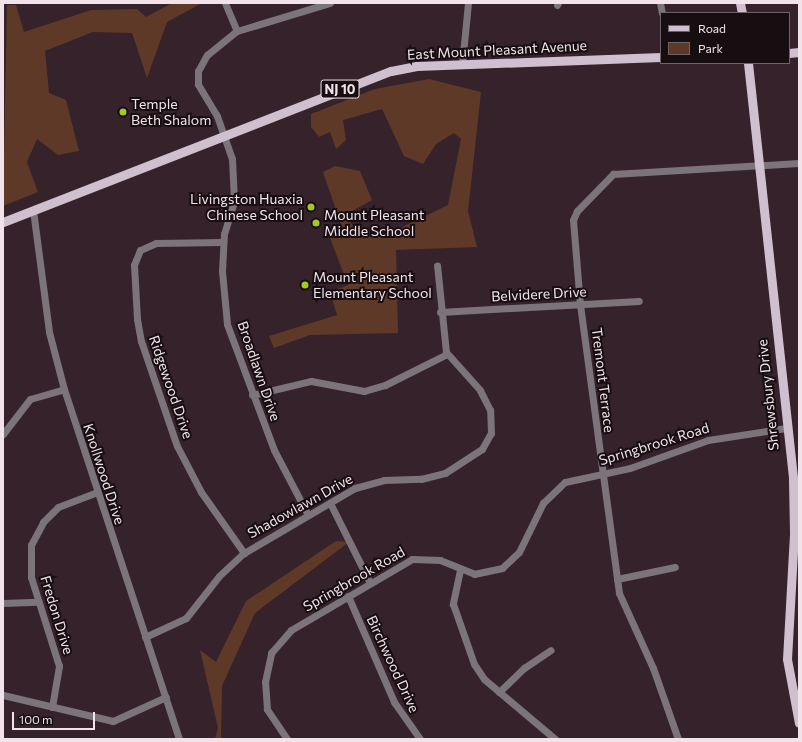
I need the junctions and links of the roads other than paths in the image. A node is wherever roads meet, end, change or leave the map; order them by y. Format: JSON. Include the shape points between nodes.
{"nodes":[{"id":1,"x":226,"y":3,"type":"edge"},
{"id":2,"x":330,"y":3,"type":"edge"},
{"id":3,"x":468,"y":3,"type":"edge"},
{"id":4,"x":237,"y":31,"type":"junction"},
{"id":5,"x":660,"y":57,"type":"edge"},
{"id":6,"x":462,"y":64,"type":"junction"},
{"id":7,"x":748,"y":64,"type":"edge"},
{"id":8,"x":224,"y":134,"type":"junction"},
{"id":9,"x":799,"y":163,"type":"edge"},
{"id":10,"x":758,"y":166,"type":"junction"},
{"id":11,"x":33,"y":210,"type":"junction"},
{"id":12,"x":3,"y":222,"type":"edge"},
{"id":13,"x":223,"y":242,"type":"junction"},
{"id":14,"x":437,"y":265,"type":"dead end"},
{"id":15,"x":640,"y":301,"type":"dead end"},
{"id":16,"x":580,"y":305,"type":"junction"},
{"id":17,"x":440,"y":312,"type":"junction"},
{"id":18,"x":447,"y":354,"type":"junction"},
{"id":19,"x":64,"y":389,"type":"junction"},
{"id":20,"x":252,"y":395,"type":"junction"},
{"id":21,"x":786,"y":428,"type":"junction"},
{"id":22,"x":3,"y":434,"type":"edge"},
{"id":23,"x":602,"y":475,"type":"junction"},
{"id":24,"x":95,"y":493,"type":"junction"},
{"id":25,"x":330,"y":503,"type":"junction"},
{"id":26,"x":308,"y":515,"type":"junction"},
{"id":27,"x":244,"y":553,"type":"junction"},
{"id":28,"x":675,"y":568,"type":"dead end"},
{"id":29,"x":460,"y":570,"type":"junction"},
{"id":30,"x":616,"y":580,"type":"junction"},
{"id":31,"x":370,"y":583,"type":"junction"},
{"id":32,"x":348,"y":596,"type":"junction"},
{"id":33,"x":37,"y":602,"type":"junction"},
{"id":34,"x":3,"y":603,"type":"edge"},
{"id":35,"x":145,"y":637,"type":"junction"},
{"id":36,"x":550,"y":650,"type":"dead end"},
{"id":37,"x":795,"y":688,"type":"edge"},
{"id":38,"x":499,"y":692,"type":"junction"},
{"id":39,"x":3,"y":695,"type":"edge"},
{"id":40,"x":166,"y":697,"type":"junction"},
{"id":41,"x":52,"y":707,"type":"junction"},
{"id":42,"x":799,"y":722,"type":"edge"},
{"id":43,"x":179,"y":739,"type":"edge"},
{"id":44,"x":287,"y":739,"type":"edge"},
{"id":45,"x":420,"y":739,"type":"edge"},
{"id":46,"x":555,"y":739,"type":"edge"},
{"id":47,"x":678,"y":739,"type":"edge"}],
"edges":[{"from":1,"to":4,"type":"street"},
{"from":2,"to":4,"type":"street"},
{"from":3,"to":6,"type":"street"},
{"from":4,"to":8,"type":"street","name":"Broadlawn Drive","via":[[207,56],[198,71],[198,84]]},
{"from":5,"to":6,"type":"main road","name":"East Mount Pleasant Avenue","number":"NJ 10"},
{"from":6,"to":8,"type":"main road","name":"East Mount Pleasant Avenue","number":"NJ 10","via":[[390,71]]},
{"from":7,"to":10,"type":"main road","name":"Shrewsbury Drive"},
{"from":8,"to":11,"type":"main road","name":"East Mount Pleasant Avenue","number":"NJ 10"},
{"from":8,"to":13,"type":"street","name":"Broadlawn Drive","via":[[234,180],[232,210]]},
{"from":9,"to":10,"type":"street","name":"Tremont Terrace"},
{"from":10,"to":16,"type":"street","name":"Tremont Terrace","via":[[620,172],[606,177],[573,220]]},
{"from":10,"to":21,"type":"main road","name":"Shrewsbury Drive"},
{"from":11,"to":12,"type":"main road","name":"East Mount Pleasant Avenue","number":"NJ 10"},
{"from":11,"to":19,"type":"street","name":"Knollwood Drive","via":[[49,332]]},
{"from":13,"to":20,"type":"street","name":"Broadlawn Drive","via":[[222,272],[227,324]]},
{"from":13,"to":27,"type":"street","name":"Ridgewood Drive","via":[[156,242],[140,250],[134,265],[137,319],[141,342],[177,446],[202,492]]},
{"from":14,"to":17,"type":"street"},
{"from":15,"to":16,"type":"street","name":"Belvidere Drive"},
{"from":16,"to":17,"type":"street","name":"Belvidere Drive"},
{"from":16,"to":23,"type":"street","name":"Tremont Terrace"},
{"from":17,"to":18,"type":"street"},
{"from":18,"to":20,"type":"street","via":[[385,385],[364,391],[311,381]]},
{"from":18,"to":25,"type":"street","name":"Shadowlawn Drive","via":[[480,390],[490,410],[491,432],[482,449],[445,474],[368,483]]},
{"from":19,"to":22,"type":"street","via":[[30,399]]},
{"from":19,"to":24,"type":"street","name":"Knollwood Drive"},
{"from":20,"to":26,"type":"street","name":"Broadlawn Drive","via":[[274,450]]},
{"from":21,"to":23,"type":"street","name":"Springbrook Road","via":[[708,440],[658,459]]},
{"from":21,"to":37,"type":"main road","name":"Shrewsbury Drive","via":[[794,511],[787,635]]},
{"from":23,"to":29,"type":"street","name":"Springbrook Road","via":[[565,482],[550,494],[534,517],[519,552],[506,566],[484,574]]},
{"from":23,"to":30,"type":"street","name":"Tremont Terrace"},
{"from":24,"to":33,"type":"street","name":"Fredon Drive","via":[[58,507],[37,534],[30,557]]},
{"from":24,"to":35,"type":"street","name":"Knollwood Drive"},
{"from":25,"to":26,"type":"street","name":"Shadowlawn Drive"},
{"from":25,"to":31,"type":"street"},
{"from":26,"to":27,"type":"street","name":"Shadowlawn Drive"},
{"from":27,"to":35,"type":"street","name":"Shadowlawn Drive","via":[[218,576],[186,618]]},
{"from":28,"to":30,"type":"street"},
{"from":29,"to":31,"type":"street","name":"Springbrook Road","via":[[440,560],[418,558],[402,563]]},
{"from":29,"to":38,"type":"street","via":[[453,604],[460,632],[479,673]]},
{"from":30,"to":47,"type":"street","name":"Tremont Terrace"},
{"from":31,"to":32,"type":"street","name":"Springbrook Road"},
{"from":32,"to":44,"type":"street","name":"Springbrook Road","via":[[283,636],[272,653],[265,682],[266,702],[272,719]]},
{"from":32,"to":45,"type":"street","name":"Birchwood Drive","via":[[394,702]]},
{"from":33,"to":34,"type":"street"},
{"from":33,"to":41,"type":"street","name":"Fredon Drive","via":[[59,666]]},
{"from":35,"to":40,"type":"street","name":"Knollwood Drive"},
{"from":36,"to":38,"type":"street","via":[[524,668]]},
{"from":37,"to":42,"type":"main road","name":"Shrewsbury Drive"},
{"from":38,"to":46,"type":"street"},
{"from":39,"to":41,"type":"street"},
{"from":40,"to":41,"type":"street","via":[[113,721]]},
{"from":40,"to":43,"type":"street","name":"Knollwood Drive"}]}
